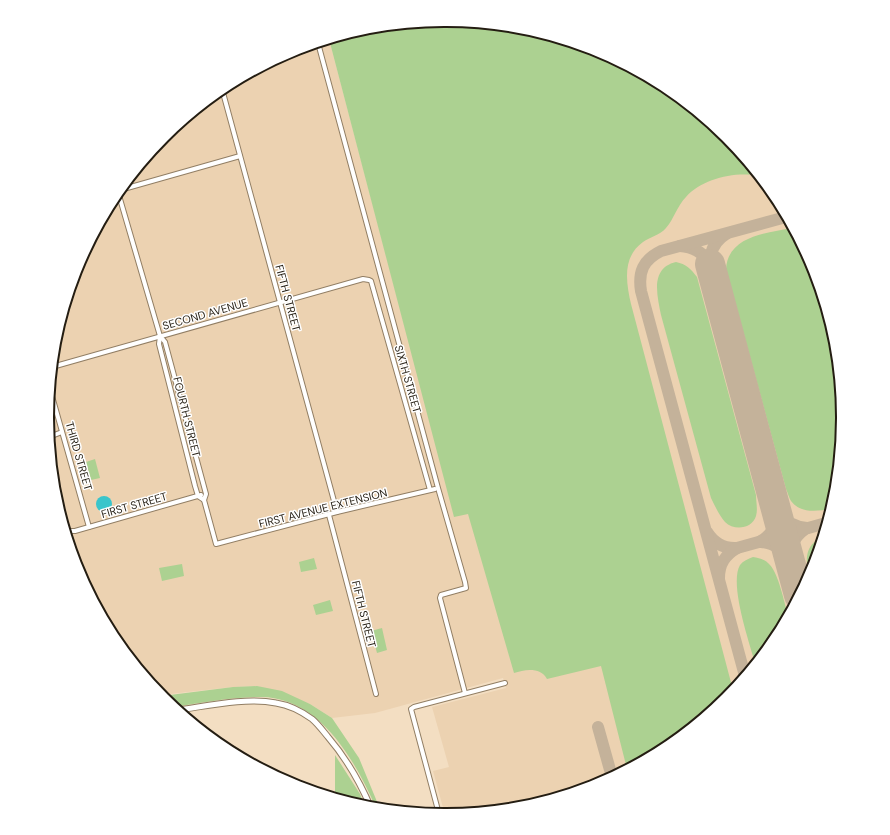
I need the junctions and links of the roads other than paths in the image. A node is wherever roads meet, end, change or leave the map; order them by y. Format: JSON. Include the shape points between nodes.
{"nodes":[{"id":1,"x":320,"y":48,"type":"edge"},
{"id":2,"x":224,"y":96,"type":"edge"},
{"id":3,"x":240,"y":156,"type":"junction"},
{"id":4,"x":129,"y":188,"type":"edge"},
{"id":5,"x":121,"y":199,"type":"edge"},
{"id":6,"x":363,"y":279,"type":"joint"},
{"id":7,"x":280,"y":302,"type":"junction"},
{"id":8,"x":160,"y":336,"type":"junction"},
{"id":9,"x":58,"y":365,"type":"edge"},
{"id":10,"x":179,"y":394,"type":"junction"},
{"id":11,"x":172,"y":396,"type":"junction"},
{"id":12,"x":54,"y":405,"type":"edge"},
{"id":13,"x":186,"y":421,"type":"junction"},
{"id":14,"x":179,"y":423,"type":"junction"},
{"id":15,"x":62,"y":432,"type":"junction"},
{"id":16,"x":55,"y":435,"type":"edge"},
{"id":17,"x":194,"y":450,"type":"junction"},
{"id":18,"x":187,"y":452,"type":"junction"},
{"id":19,"x":203,"y":484,"type":"junction"},
{"id":20,"x":195,"y":486,"type":"junction"},
{"id":21,"x":432,"y":489,"type":"joint"},
{"id":22,"x":206,"y":494,"type":"junction"},
{"id":23,"x":198,"y":496,"type":"junction"},
{"id":24,"x":204,"y":500,"type":"junction"},
{"id":25,"x":337,"y":512,"type":"junction"},
{"id":26,"x":329,"y":515,"type":"junction"},
{"id":27,"x":89,"y":527,"type":"junction"},
{"id":28,"x":72,"y":531,"type":"edge"},
{"id":29,"x":505,"y":683,"type":"dead end"},
{"id":30,"x":465,"y":693,"type":"junction"},
{"id":31,"x":376,"y":694,"type":"dead end"},
{"id":32,"x":186,"y":709,"type":"edge"},
{"id":33,"x":367,"y":800,"type":"edge"},
{"id":34,"x":437,"y":808,"type":"edge"}],
"edges":[{"from":1,"to":30,"type":"street","via":[[465,582],[466,588],[441,595],[440,598]]},
{"from":2,"to":3,"type":"street","name":"FIFTH STREET"},
{"from":3,"to":4,"type":"street"},
{"from":3,"to":7,"type":"street","name":"FIFTH STREET"},
{"from":5,"to":8,"type":"street","name":"FOURTH STREET"},
{"from":6,"to":7,"type":"street","name":"SECOND AVENUE"},
{"from":6,"to":21,"type":"street","name":"SIXTH STREET","via":[[371,281]]},
{"from":7,"to":8,"type":"street","name":"SECOND AVENUE"},
{"from":7,"to":25,"type":"street","name":"FIFTH STREET"},
{"from":8,"to":9,"type":"street","name":"SECOND AVENUE"},
{"from":8,"to":10,"type":"street","name":"FOURTH STREET","via":[[166,342]]},
{"from":8,"to":11,"type":"street","name":"FOURTH STREET","via":[[159,344]]},
{"from":10,"to":11,"type":"street"},
{"from":10,"to":13,"type":"street","name":"FOURTH STREET"},
{"from":11,"to":14,"type":"street","name":"FOURTH STREET"},
{"from":12,"to":15,"type":"street","name":"THIRD STREET"},
{"from":13,"to":14,"type":"street"},
{"from":13,"to":17,"type":"street","name":"FOURTH STREET"},
{"from":14,"to":18,"type":"street","name":"FOURTH STREET"},
{"from":15,"to":16,"type":"street"},
{"from":15,"to":27,"type":"street","name":"THIRD STREET"},
{"from":17,"to":18,"type":"street"},
{"from":17,"to":19,"type":"street","name":"FOURTH STREET"},
{"from":18,"to":20,"type":"street","name":"FOURTH STREET"},
{"from":19,"to":20,"type":"street"},
{"from":19,"to":22,"type":"street","name":"FOURTH STREET"},
{"from":20,"to":23,"type":"street","name":"FOURTH STREET"},
{"from":21,"to":25,"type":"street","name":"FIRST AVENUE EXTENSION"},
{"from":22,"to":23,"type":"street","name":"FIRST STREET"},
{"from":22,"to":24,"type":"street"},
{"from":23,"to":24,"type":"street"},
{"from":23,"to":27,"type":"street","name":"FIRST STREET"},
{"from":24,"to":26,"type":"street","name":"FIRST AVENUE EXTENSION","via":[[216,544]]},
{"from":25,"to":26,"type":"street","name":"FIRST AVENUE EXTENSION"},
{"from":26,"to":31,"type":"street","name":"FIFTH STREET"},
{"from":27,"to":28,"type":"street","name":"FIRST STREET"},
{"from":29,"to":30,"type":"street"},
{"from":30,"to":34,"type":"street","via":[[411,709]]},
{"from":32,"to":33,"type":"street","via":[[260,701],[300,711],[312,719],[337,748]]}]}
